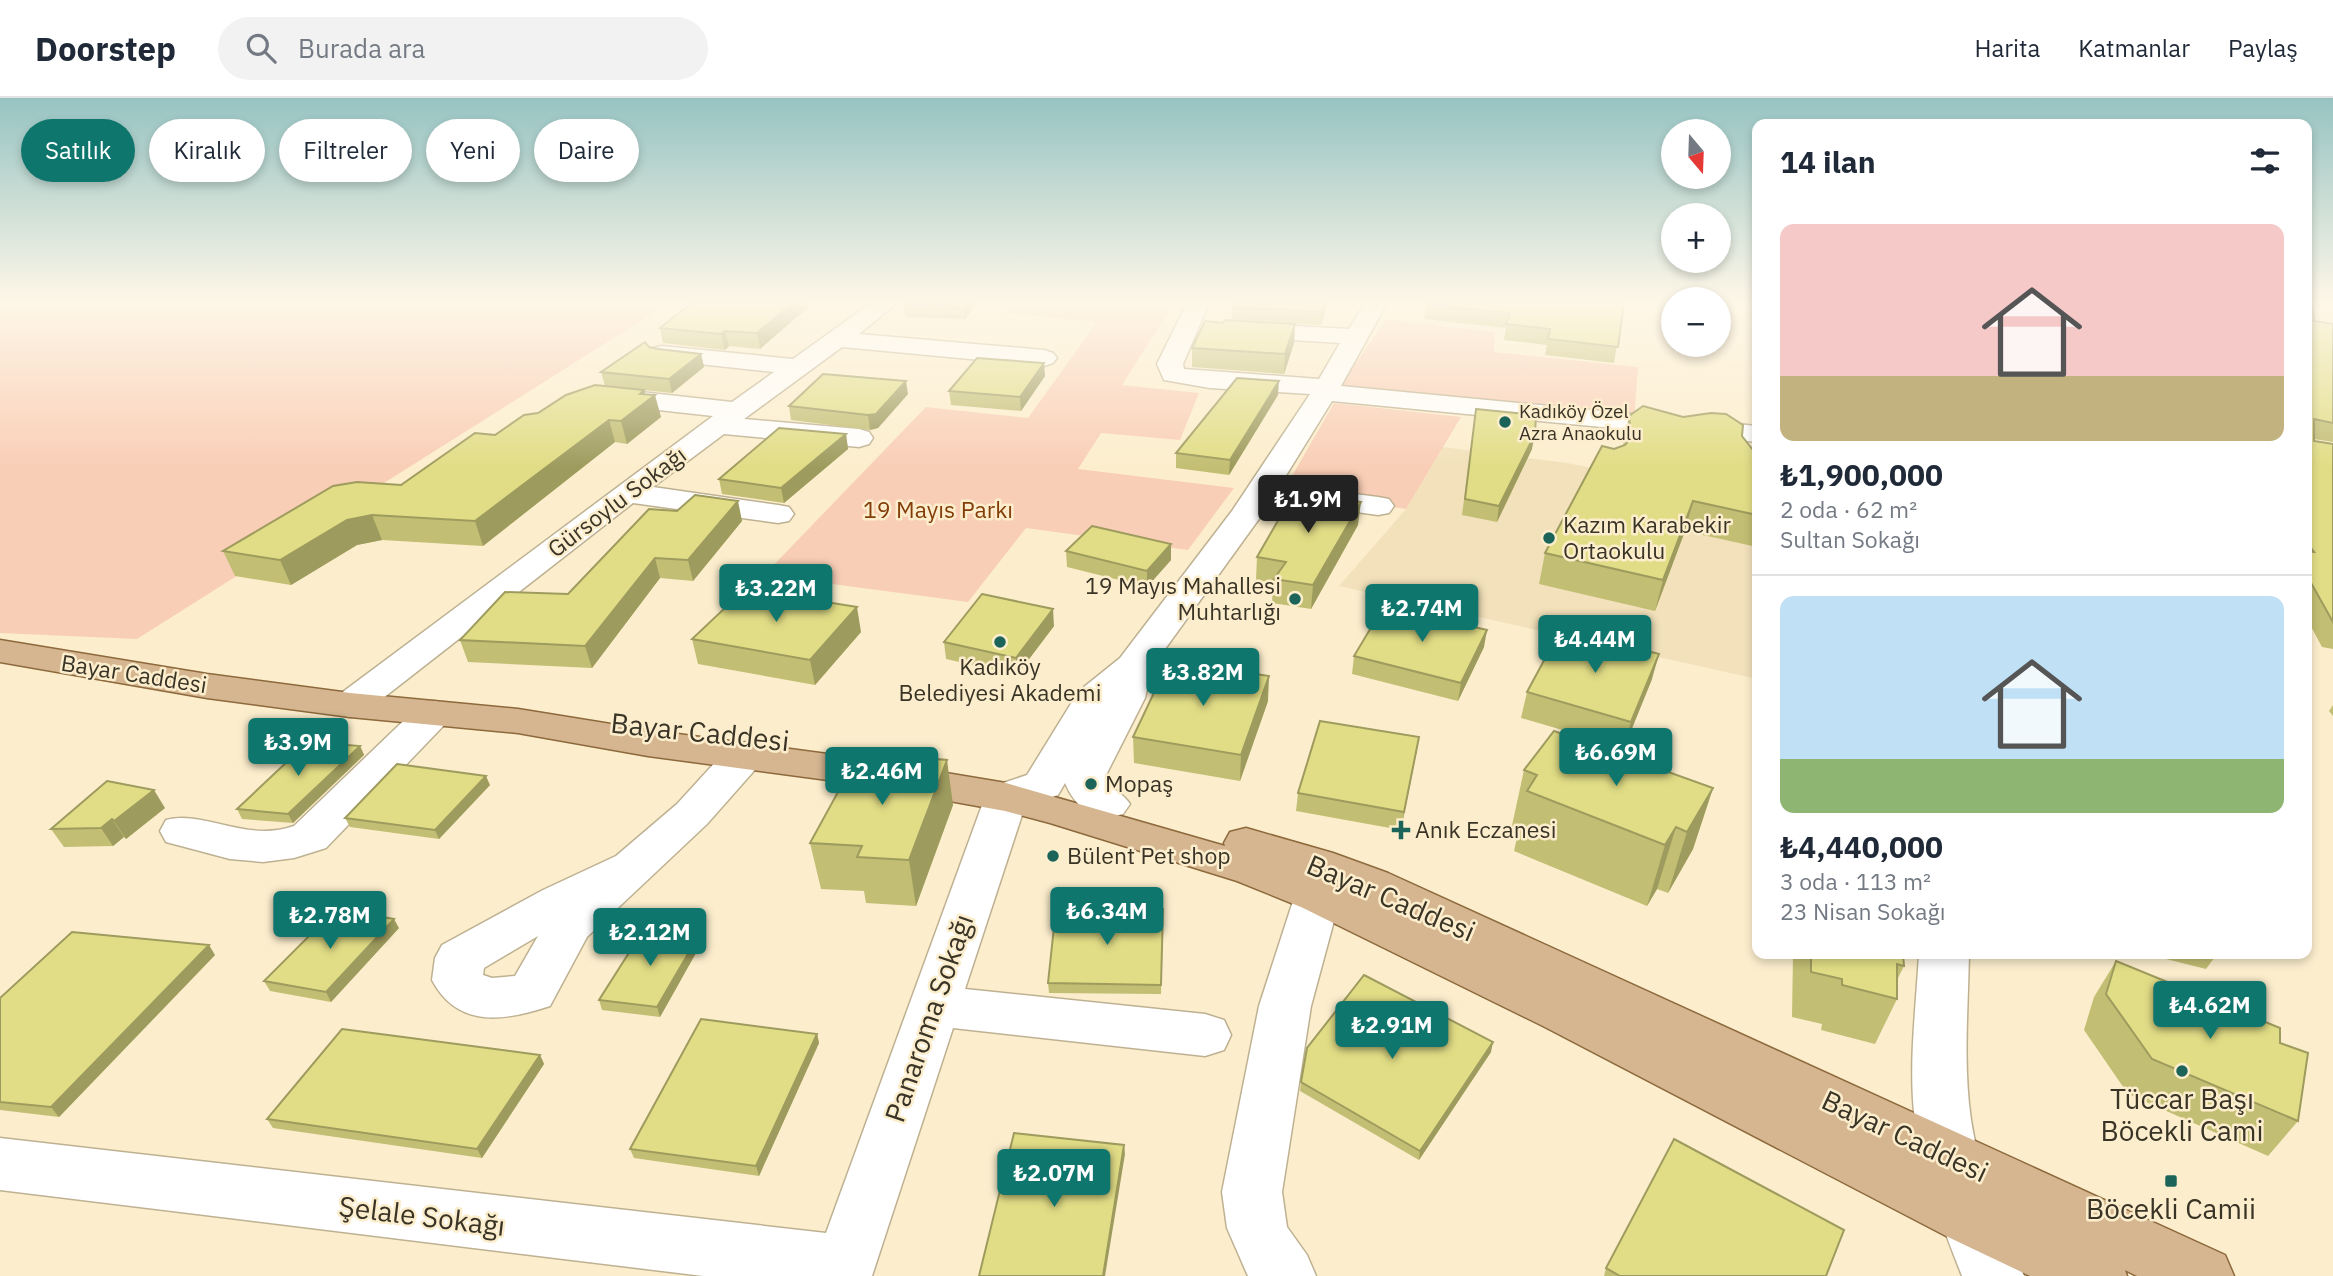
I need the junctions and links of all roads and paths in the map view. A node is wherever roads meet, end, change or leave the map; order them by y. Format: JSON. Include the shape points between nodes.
{"nodes":[{"id":1,"x":710,"y":358,"type":"edge"},
{"id":2,"x":811,"y":358,"type":"edge"},
{"id":3,"x":1173,"y":358,"type":"edge"},
{"id":4,"x":1344,"y":358,"type":"edge"},
{"id":5,"x":798,"y":367,"type":"junction"},
{"id":6,"x":1326,"y":390,"type":"junction"},
{"id":7,"x":579,"y":401,"type":"edge"},
{"id":8,"x":728,"y":418,"type":"junction"},
{"id":9,"x":1604,"y":419,"type":"junction"},
{"id":10,"x":859,"y":439,"type":"dead end"},
{"id":11,"x":1752,"y":447,"type":"edge"},
{"id":12,"x":1606,"y":453,"type":"edge"},
{"id":13,"x":1262,"y":490,"type":"junction"},
{"id":14,"x":627,"y":493,"type":"junction"},
{"id":15,"x":1378,"y":506,"type":"dead end"},
{"id":16,"x":778,"y":514,"type":"dead end"},
{"id":17,"x":0,"y":651,"type":"edge"},
{"id":18,"x":1133,"y":666,"type":"junction"},
{"id":19,"x":351,"y":705,"type":"junction"},
{"id":20,"x":434,"y":713,"type":"junction"},
{"id":21,"x":518,"y":721,"type":"junction"},
{"id":22,"x":745,"y":755,"type":"junction"},
{"id":23,"x":1024,"y":791,"type":"junction"},
{"id":24,"x":1108,"y":804,"type":"junction"},
{"id":25,"x":183,"y":831,"type":"dead end"},
{"id":26,"x":628,"y":869,"type":"dead end"},
{"id":27,"x":1318,"y":895,"type":"junction"},
{"id":28,"x":1944,"y":959,"type":"edge"},
{"id":29,"x":933,"y":1006,"type":"junction"},
{"id":30,"x":1205,"y":1035,"type":"dead end"},
{"id":31,"x":1951,"y":1159,"type":"junction"},
{"id":32,"x":0,"y":1164,"type":"edge"},
{"id":33,"x":1969,"y":1217,"type":"junction"},
{"id":34,"x":843,"y":1270,"type":"edge"},
{"id":35,"x":1285,"y":1276,"type":"edge"},
{"id":36,"x":1993,"y":1276,"type":"edge"},
{"id":37,"x":2096,"y":1276,"type":"edge"},
{"id":38,"x":2203,"y":1276,"type":"edge"}],
"edges":[{"from":1,"to":5,"type":"street"},
{"from":2,"to":5,"type":"street","name":"Gürsoylu Sokağı"},
{"from":3,"to":6,"type":"street","via":[[1173,375]]},
{"from":4,"to":6,"type":"street"},
{"from":5,"to":8,"type":"street","name":"Gürsoylu Sokağı"},
{"from":6,"to":9,"type":"street"},
{"from":6,"to":13,"type":"street"},
{"from":7,"to":8,"type":"street","via":[[600,396]]},
{"from":8,"to":10,"type":"street"},
{"from":8,"to":14,"type":"street","name":"Gürsoylu Sokağı"},
{"from":9,"to":11,"type":"street"},
{"from":9,"to":12,"type":"street"},
{"from":13,"to":15,"type":"street"},
{"from":13,"to":18,"type":"street"},
{"from":14,"to":16,"type":"street"},
{"from":14,"to":19,"type":"street","name":"Gürsoylu Sokağı"},
{"from":17,"to":19,"type":"main road","name":"Bayar Caddesi"},
{"from":18,"to":23,"type":"street","name":"Panaroma Sokağı","via":[[1098,695]]},
{"from":18,"to":24,"type":"street","via":[[1126,698],[1084,777],[1091,793]]},
{"from":19,"to":20,"type":"main road","name":"Bayar Caddesi"},
{"from":20,"to":21,"type":"main road","name":"Bayar Caddesi"},
{"from":20,"to":25,"type":"street","via":[[323,826],[302,841],[253,848]]},
{"from":21,"to":22,"type":"main road","name":"Bayar Caddesi"},
{"from":21,"to":23,"type":"main road","name":"Bayar Caddesi","via":[[652,724],[906,758]]},
{"from":22,"to":23,"type":"main road","name":"Bayar Caddesi"},
{"from":22,"to":26,"type":"street","via":[[692,814]]},
{"from":23,"to":24,"type":"main road","name":"Bayar Caddesi"},
{"from":23,"to":27,"type":"main road","name":"Bayar Caddesi"},
{"from":23,"to":29,"type":"street","name":"Panaroma Sokağı"},
{"from":24,"to":31,"type":"main road","name":"Bayar Caddesi","via":[[1359,879]]},
{"from":27,"to":33,"type":"main road","name":"Bayar Caddesi"},
{"from":27,"to":35,"type":"street","via":[[1284,1006],[1252,1192],[1253,1217],[1264,1248]]},
{"from":28,"to":31,"type":"street","via":[[1942,1104]]},
{"from":29,"to":30,"type":"street"},
{"from":29,"to":34,"type":"street","name":"Panaroma Sokağı"},
{"from":31,"to":33,"type":"street"},
{"from":31,"to":38,"type":"main road","name":"Bayar Caddesi"},
{"from":32,"to":34,"type":"street","name":"Şelale Sokağı"},
{"from":33,"to":36,"type":"street"},
{"from":33,"to":37,"type":"main road","name":"Bayar Caddesi"}]}
